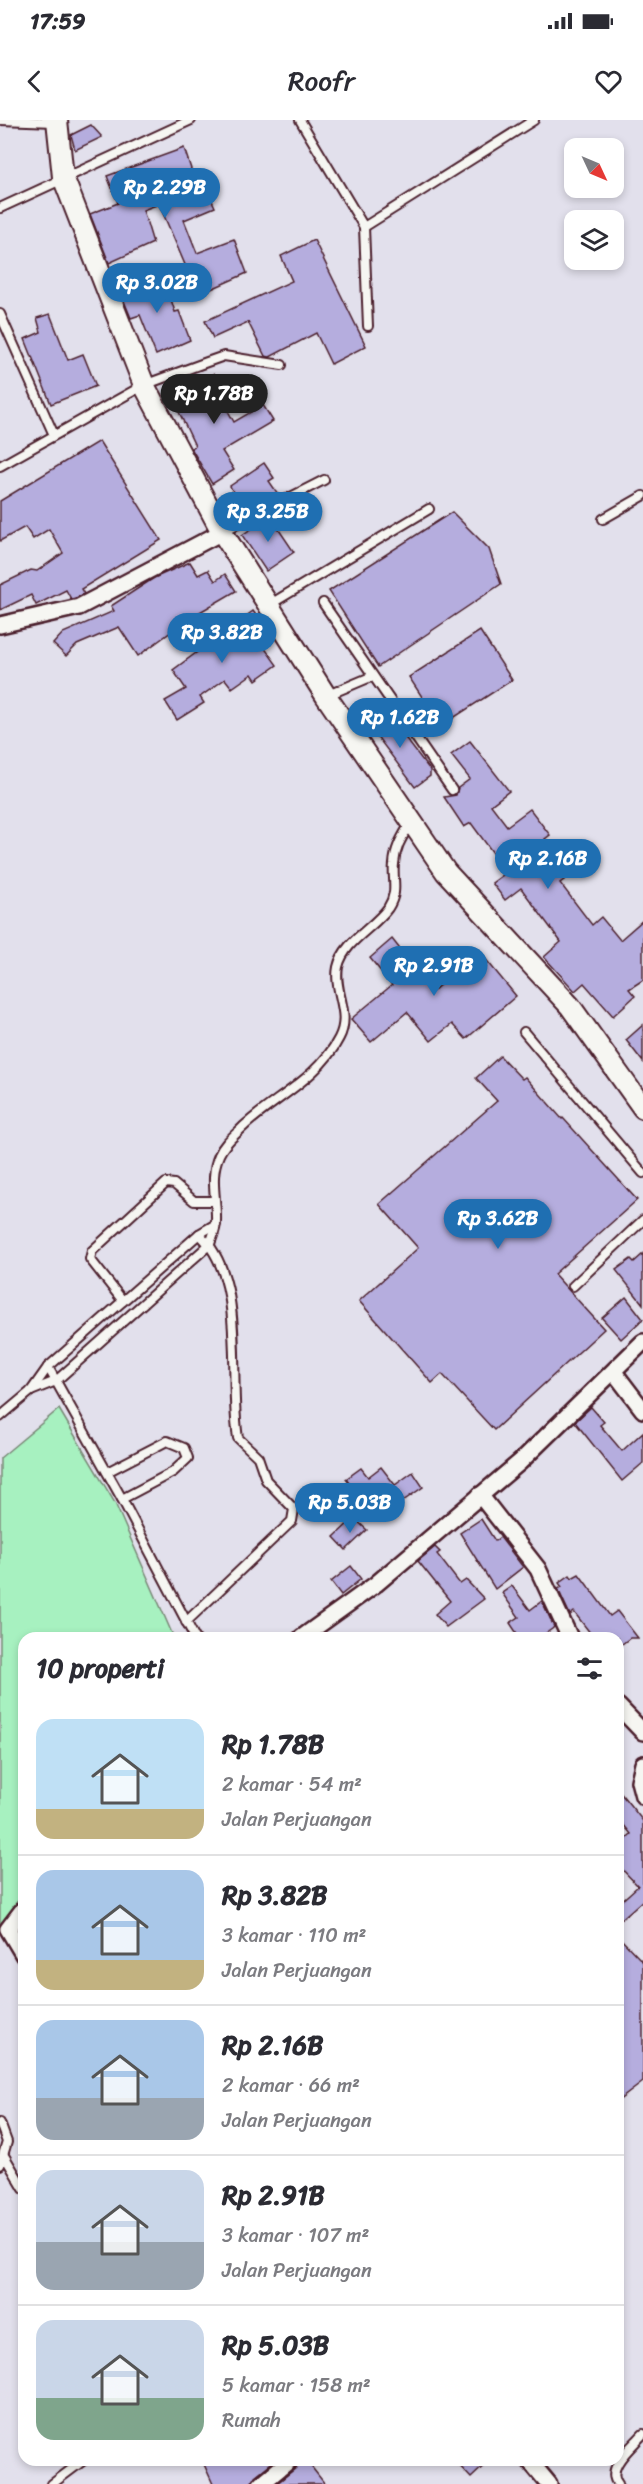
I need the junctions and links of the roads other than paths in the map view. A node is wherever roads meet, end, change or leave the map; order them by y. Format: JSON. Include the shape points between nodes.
{"nodes":[{"id":1,"x":0,"y":120,"type":"edge"},
{"id":2,"x":191,"y":120,"type":"edge"},
{"id":3,"x":300,"y":120,"type":"edge"},
{"id":4,"x":534,"y":120,"type":"edge"},
{"id":5,"x":57,"y":121,"type":"edge"},
{"id":6,"x":63,"y":177,"type":"junction"},
{"id":7,"x":0,"y":208,"type":"edge"},
{"id":8,"x":364,"y":227,"type":"junction"},
{"id":9,"x":0,"y":314,"type":"edge"},
{"id":10,"x":368,"y":326,"type":"dead end"},
{"id":11,"x":282,"y":365,"type":"dead end"},
{"id":12,"x":144,"y":385,"type":"junction"},
{"id":13,"x":54,"y":435,"type":"junction"},
{"id":14,"x":0,"y":466,"type":"edge"},
{"id":15,"x":324,"y":480,"type":"dead end"},
{"id":16,"x":643,"y":495,"type":"edge"},
{"id":17,"x":429,"y":509,"type":"dead end"},
{"id":18,"x":603,"y":519,"type":"dead end"},
{"id":19,"x":222,"y":532,"type":"junction"},
{"id":20,"x":323,"y":603,"type":"dead end"},
{"id":21,"x":268,"y":605,"type":"junction"},
{"id":22,"x":0,"y":625,"type":"edge"},
{"id":23,"x":373,"y":676,"type":"junction"},
{"id":24,"x":316,"y":686,"type":"junction"},
{"id":25,"x":452,"y":790,"type":"dead end"},
{"id":26,"x":412,"y":821,"type":"junction"},
{"id":27,"x":524,"y":1032,"type":"dead end"},
{"id":28,"x":643,"y":1108,"type":"edge"},
{"id":29,"x":643,"y":1173,"type":"edge"},
{"id":30,"x":214,"y":1201,"type":"junction"},
{"id":31,"x":643,"y":1220,"type":"edge"},
{"id":32,"x":216,"y":1224,"type":"junction"},
{"id":33,"x":199,"y":1234,"type":"junction"},
{"id":34,"x":210,"y":1244,"type":"junction"},
{"id":35,"x":573,"y":1286,"type":"dead end"},
{"id":36,"x":123,"y":1301,"type":"junction"},
{"id":37,"x":643,"y":1342,"type":"edge"},
{"id":38,"x":48,"y":1367,"type":"junction"},
{"id":39,"x":614,"y":1372,"type":"junction"},
{"id":40,"x":56,"y":1381,"type":"junction"},
{"id":41,"x":31,"y":1391,"type":"junction"},
{"id":42,"x":643,"y":1410,"type":"edge"},
{"id":43,"x":0,"y":1417,"type":"edge"},
{"id":44,"x":107,"y":1473,"type":"junction"},
{"id":45,"x":480,"y":1495,"type":"junction"},
{"id":46,"x":122,"y":1499,"type":"junction"},
{"id":47,"x":186,"y":1622,"type":"junction"},
{"id":48,"x":192,"y":1632,"type":"edge"},
{"id":49,"x":310,"y":1632,"type":"edge"},
{"id":50,"x":567,"y":1632,"type":"edge"},
{"id":51,"x":624,"y":1712,"type":"edge"},
{"id":52,"x":643,"y":1732,"type":"edge"},
{"id":53,"x":643,"y":1764,"type":"edge"},
{"id":54,"x":643,"y":1796,"type":"edge"},
{"id":55,"x":18,"y":1916,"type":"edge"},
{"id":56,"x":18,"y":1946,"type":"edge"},
{"id":57,"x":0,"y":2123,"type":"edge"},
{"id":58,"x":5,"y":2157,"type":"junction"},
{"id":59,"x":0,"y":2165,"type":"edge"},
{"id":60,"x":18,"y":2178,"type":"edge"},
{"id":61,"x":643,"y":2434,"type":"edge"},
{"id":62,"x":624,"y":2456,"type":"edge"},
{"id":63,"x":76,"y":2466,"type":"edge"},
{"id":64,"x":283,"y":2466,"type":"edge"},
{"id":65,"x":534,"y":2466,"type":"edge"},
{"id":66,"x":616,"y":2466,"type":"edge"},
{"id":67,"x":52,"y":2484,"type":"edge"},
{"id":68,"x":261,"y":2484,"type":"edge"},
{"id":69,"x":549,"y":2484,"type":"edge"},
{"id":70,"x":618,"y":2484,"type":"edge"}],
"edges":[{"from":1,"to":5,"type":"lane"},
{"from":2,"to":6,"type":"lane"},
{"from":3,"to":8,"type":"lane"},
{"from":4,"to":8,"type":"lane"},
{"from":5,"to":6,"type":"street"},
{"from":6,"to":7,"type":"lane"},
{"from":6,"to":12,"type":"street"},
{"from":8,"to":10,"type":"lane"},
{"from":9,"to":13,"type":"lane"},
{"from":11,"to":12,"type":"lane","via":[[224,356]]},
{"from":12,"to":13,"type":"lane"},
{"from":12,"to":19,"type":"street"},
{"from":13,"to":14,"type":"lane"},
{"from":15,"to":19,"type":"lane"},
{"from":16,"to":18,"type":"lane"},
{"from":17,"to":21,"type":"lane"},
{"from":19,"to":21,"type":"street"},
{"from":19,"to":22,"type":"street","via":[[79,607]]},
{"from":20,"to":23,"type":"lane"},
{"from":21,"to":24,"type":"street"},
{"from":23,"to":24,"type":"lane"},
{"from":23,"to":25,"type":"lane"},
{"from":24,"to":26,"type":"street"},
{"from":26,"to":28,"type":"street","via":[[458,886],[570,1006]]},
{"from":26,"to":30,"type":"lane","via":[[396,847],[396,882],[388,908],[346,951],[338,966],[338,985],[345,1009],[340,1036],[324,1062],[262,1109],[225,1144],[213,1177]]},
{"from":27,"to":29,"type":"lane"},
{"from":30,"to":32,"type":"lane"},
{"from":30,"to":36,"type":"lane","via":[[194,1201],[174,1184],[166,1183],[92,1251],[90,1259]]},
{"from":31,"to":35,"type":"lane"},
{"from":32,"to":33,"type":"lane"},
{"from":32,"to":34,"type":"lane"},
{"from":33,"to":34,"type":"lane"},
{"from":33,"to":36,"type":"lane"},
{"from":34,"to":40,"type":"lane"},
{"from":34,"to":47,"type":"lane","via":[[221,1265],[235,1346],[237,1438],[258,1457],[266,1480],[294,1509],[294,1515]]},
{"from":36,"to":38,"type":"lane"},
{"from":37,"to":39,"type":"street"},
{"from":38,"to":40,"type":"lane"},
{"from":38,"to":41,"type":"lane"},
{"from":39,"to":42,"type":"street"},
{"from":39,"to":45,"type":"street","via":[[556,1430]]},
{"from":40,"to":41,"type":"lane"},
{"from":40,"to":44,"type":"lane"},
{"from":41,"to":43,"type":"lane"},
{"from":44,"to":46,"type":"lane"},
{"from":44,"to":46,"type":"lane","via":[[167,1440],[184,1448],[188,1458],[173,1472]]},
{"from":45,"to":49,"type":"street","via":[[376,1584]]},
{"from":45,"to":50,"type":"street","via":[[542,1576]]},
{"from":46,"to":47,"type":"lane"},
{"from":47,"to":48,"type":"lane"},
{"from":51,"to":52,"type":"street"},
{"from":53,"to":54,"type":"street","via":[[639,1781]]},
{"from":55,"to":56,"type":"street","via":[[8,1929]]},
{"from":57,"to":58,"type":"lane","via":[[7,2142]]},
{"from":58,"to":59,"type":"lane"},
{"from":58,"to":60,"type":"lane"},
{"from":61,"to":62,"type":"lane"},
{"from":63,"to":67,"type":"lane"},
{"from":64,"to":68,"type":"street"},
{"from":65,"to":69,"type":"street"},
{"from":66,"to":70,"type":"lane"}]}
